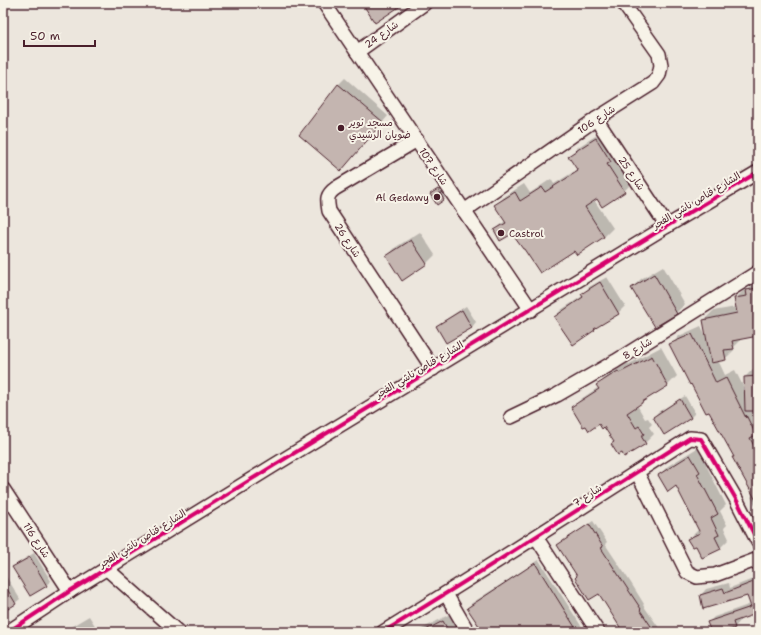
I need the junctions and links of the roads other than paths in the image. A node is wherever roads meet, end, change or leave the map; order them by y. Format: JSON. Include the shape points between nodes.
{"nodes":[{"id":1,"x":324,"y":3,"type":"edge"},
{"id":2,"x":425,"y":3,"type":"edge"},
{"id":3,"x":623,"y":3,"type":"edge"},
{"id":4,"x":357,"y":52,"type":"junction"},
{"id":5,"x":596,"y":119,"type":"junction"},
{"id":6,"x":417,"y":140,"type":"junction"},
{"id":7,"x":758,"y":172,"type":"edge"},
{"id":8,"x":464,"y":211,"type":"junction"},
{"id":9,"x":667,"y":226,"type":"junction"},
{"id":10,"x":758,"y":272,"type":"edge"},
{"id":11,"x":531,"y":310,"type":"junction"},
{"id":12,"x":433,"y":369,"type":"junction"},
{"id":13,"x":511,"y":417,"type":"dead end"},
{"id":14,"x":637,"y":472,"type":"junction"},
{"id":15,"x":3,"y":490,"type":"edge"},
{"id":16,"x":536,"y":537,"type":"junction"},
{"id":17,"x":758,"y":542,"type":"edge"},
{"id":18,"x":758,"y":559,"type":"edge"},
{"id":19,"x":106,"y":569,"type":"junction"},
{"id":20,"x":70,"y":592,"type":"junction"},
{"id":21,"x":446,"y":594,"type":"junction"},
{"id":22,"x":175,"y":631,"type":"edge"},
{"id":23,"x":8,"y":632,"type":"edge"},
{"id":24,"x":383,"y":632,"type":"edge"},
{"id":25,"x":468,"y":632,"type":"edge"},
{"id":26,"x":598,"y":632,"type":"edge"}],
"edges":[{"from":1,"to":4,"type":"street","name":"شارع 107"},
{"from":2,"to":4,"type":"street","name":"شارع 24"},
{"from":3,"to":5,"type":"street","name":"شارع 106","via":[[659,54],[659,75],[653,83]]},
{"from":4,"to":6,"type":"street","name":"شارع 107"},
{"from":5,"to":8,"type":"street","name":"شارع 106"},
{"from":5,"to":9,"type":"street","name":"شارع 25"},
{"from":6,"to":8,"type":"street","name":"شارع 107"},
{"from":6,"to":12,"type":"street","name":"شارع 26","via":[[330,192],[328,200],[329,211]]},
{"from":7,"to":9,"type":"street","name":"الشارع قناص ناشي الفجر"},
{"from":8,"to":11,"type":"street","name":"شارع 107"},
{"from":9,"to":11,"type":"street","name":"الشارع قناص ناشي الفجر"},
{"from":10,"to":13,"type":"street","name":"شارع 8","via":[[616,360],[556,395]]},
{"from":11,"to":12,"type":"street","name":"الشارع قناص ناشي الفجر"},
{"from":12,"to":19,"type":"street","name":"الشارع قناص ناشي الفجر"},
{"from":14,"to":16,"type":"street","name":"شارع 7"},
{"from":14,"to":17,"type":"street","name":"شارع 7","via":[[690,438],[701,439]]},
{"from":14,"to":18,"type":"street","via":[[687,572],[697,577],[715,575]]},
{"from":15,"to":20,"type":"street","name":"شارع 116"},
{"from":16,"to":21,"type":"street","name":"شارع 7"},
{"from":16,"to":26,"type":"street"},
{"from":19,"to":20,"type":"street","name":"الشارع قناص ناشي الفجر"},
{"from":19,"to":22,"type":"street"},
{"from":20,"to":23,"type":"street","name":"الشارع قناص ناشي الفجر"},
{"from":21,"to":24,"type":"street","name":"شارع 7"},
{"from":21,"to":25,"type":"street"}]}
